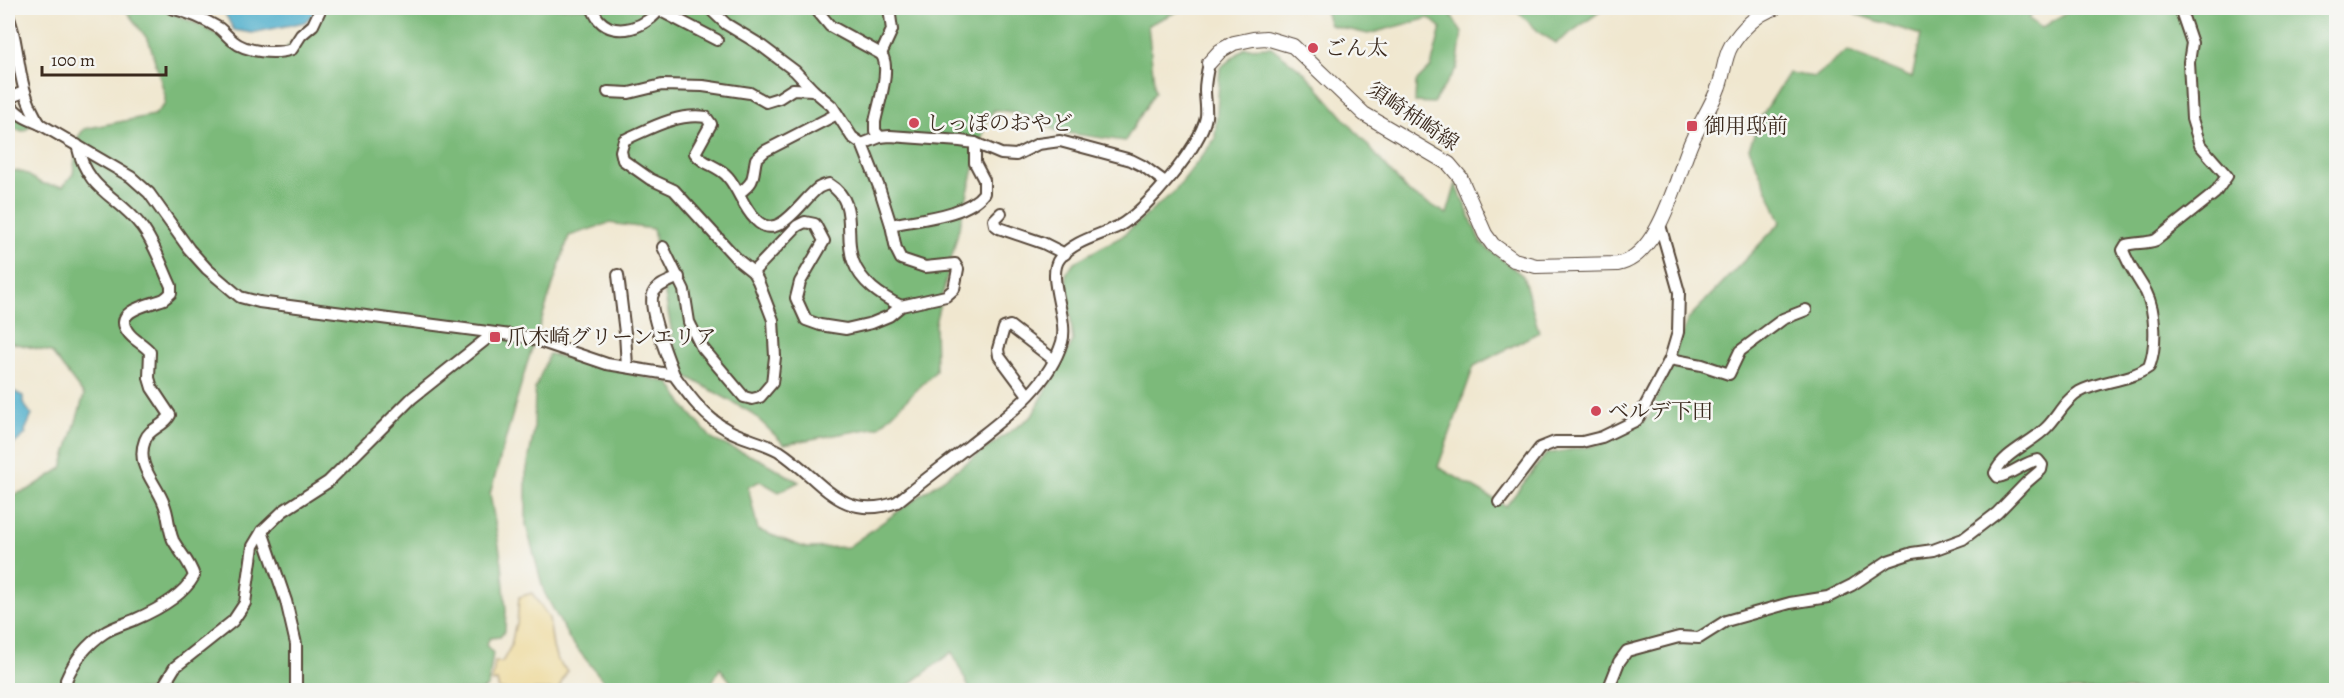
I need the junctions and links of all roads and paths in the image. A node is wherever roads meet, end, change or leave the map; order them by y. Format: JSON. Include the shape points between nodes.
{"nodes":[{"id":1,"x":10,"y":8,"type":"edge"},
{"id":2,"x":171,"y":8,"type":"edge"},
{"id":3,"x":321,"y":8,"type":"edge"},
{"id":4,"x":592,"y":8,"type":"edge"},
{"id":5,"x":709,"y":8,"type":"edge"},
{"id":6,"x":815,"y":8,"type":"edge"},
{"id":7,"x":889,"y":8,"type":"edge"},
{"id":8,"x":1775,"y":8,"type":"edge"},
{"id":9,"x":2180,"y":8,"type":"edge"},
{"id":10,"x":659,"y":9,"type":"edge"},
{"id":11,"x":8,"y":14,"type":"edge"},
{"id":12,"x":717,"y":40,"type":"dead end"},
{"id":13,"x":881,"y":54,"type":"junction"},
{"id":14,"x":1209,"y":63,"type":"joint"},
{"id":15,"x":813,"y":90,"type":"junction"},
{"id":16,"x":24,"y":92,"type":"junction"},
{"id":17,"x":608,"y":92,"type":"dead end"},
{"id":18,"x":837,"y":114,"type":"junction"},
{"id":19,"x":40,"y":124,"type":"junction"},
{"id":20,"x":880,"y":137,"type":"junction"},
{"id":21,"x":975,"y":143,"type":"junction"},
{"id":22,"x":862,"y":144,"type":"junction"},
{"id":23,"x":77,"y":145,"type":"junction"},
{"id":24,"x":1165,"y":182,"type":"junction"},
{"id":25,"x":739,"y":193,"type":"junction"},
{"id":26,"x":1000,"y":213,"type":"dead end"},
{"id":27,"x":891,"y":225,"type":"junction"},
{"id":28,"x":1660,"y":225,"type":"junction"},
{"id":29,"x":663,"y":248,"type":"dead end"},
{"id":30,"x":1065,"y":254,"type":"junction"},
{"id":31,"x":753,"y":272,"type":"junction"},
{"id":32,"x":618,"y":275,"type":"dead end"},
{"id":33,"x":679,"y":277,"type":"junction"},
{"id":34,"x":901,"y":306,"type":"junction"},
{"id":35,"x":1806,"y":310,"type":"dead end"},
{"id":36,"x":494,"y":333,"type":"junction"},
{"id":37,"x":1670,"y":359,"type":"junction"},
{"id":38,"x":1054,"y":360,"type":"junction"},
{"id":39,"x":627,"y":367,"type":"junction"},
{"id":40,"x":674,"y":375,"type":"junction"},
{"id":41,"x":1028,"y":395,"type":"junction"},
{"id":42,"x":1499,"y":502,"type":"dead end"},
{"id":43,"x":262,"y":531,"type":"junction"},
{"id":44,"x":69,"y":690,"type":"edge"},
{"id":45,"x":161,"y":690,"type":"edge"},
{"id":46,"x":296,"y":690,"type":"edge"},
{"id":47,"x":1608,"y":690,"type":"edge"}],
"edges":[{"from":1,"to":11,"type":"street"},
{"from":2,"to":3,"type":"street","via":[[220,29],[240,45],[262,51],[292,48],[313,25]]},
{"from":4,"to":10,"type":"street","via":[[599,20],[611,27],[628,29],[648,21]]},
{"from":5,"to":15,"type":"street","via":[[726,24],[777,57]]},
{"from":6,"to":13,"type":"street","via":[[830,26]]},
{"from":7,"to":13,"type":"street","via":[[892,30]]},
{"from":8,"to":28,"type":"main road","name":"須崎柿崎線","via":[[1756,17],[1731,47],[1719,87],[1691,143]]},
{"from":9,"to":47,"type":"street","via":[[2192,42],[2192,119],[2200,145],[2227,176],[2215,193],[2156,240],[2126,245],[2123,250],[2147,294],[2153,316],[2153,357],[2149,367],[2071,398],[2048,427],[2004,460],[1995,473],[1998,477],[2010,474],[2038,460],[2041,470],[1963,539],[1888,561],[1828,597],[1726,621],[1699,638],[1679,637],[1627,651]]},
{"from":10,"to":12,"type":"street"},
{"from":11,"to":16,"type":"street"},
{"from":13,"to":20,"type":"street","via":[[885,72],[875,122]]},
{"from":14,"to":24,"type":"street","via":[[1206,117],[1199,136]]},
{"from":14,"to":28,"type":"main road","name":"須崎柿崎線","via":[[1220,51],[1253,39],[1266,38],[1293,46],[1364,114],[1449,164],[1460,177],[1485,234],[1514,260],[1536,266],[1627,262],[1642,250]]},
{"from":15,"to":17,"type":"street","via":[[793,89],[766,102],[750,93],[703,86],[662,85],[629,93]]},
{"from":15,"to":18,"type":"street"},
{"from":16,"to":19,"type":"street"},
{"from":16,"to":19,"type":"street","via":[[11,97],[10,105]]},
{"from":18,"to":22,"type":"street","via":[[852,137]]},
{"from":18,"to":25,"type":"street","via":[[765,151],[756,159],[754,179]]},
{"from":19,"to":23,"type":"street"},
{"from":20,"to":21,"type":"street"},
{"from":20,"to":22,"type":"street"},
{"from":21,"to":24,"type":"street","via":[[1000,154],[1016,155],[1038,144],[1060,141],[1131,160]]},
{"from":21,"to":27,"type":"street","via":[[975,163],[984,180],[984,193],[973,205]]},
{"from":22,"to":27,"type":"street"},
{"from":23,"to":36,"type":"street","via":[[131,177],[149,193],[189,249],[240,297]]},
{"from":23,"to":44,"type":"street","via":[[91,178],[144,230],[171,286],[171,293],[164,299],[139,307],[130,313],[125,324],[127,332],[150,352],[152,388],[170,415],[148,433],[143,444],[145,471],[165,505],[173,540],[194,576],[188,586],[161,605],[103,633],[82,652],[66,680]]},
{"from":24,"to":30,"type":"street","via":[[1131,218],[1079,242]]},
{"from":25,"to":31,"type":"street","via":[[727,176],[699,160],[695,153],[711,124],[706,117],[680,117],[624,140],[623,160],[674,190]]},
{"from":25,"to":34,"type":"street","via":[[754,219],[768,227],[781,224],[817,188],[829,184],[840,190],[850,218],[853,261],[884,297]]},
{"from":26,"to":30,"type":"street","via":[[994,219],[999,228]]},
{"from":27,"to":34,"type":"street","via":[[901,259],[925,267],[955,264],[958,269],[954,289],[946,297]]},
{"from":28,"to":37,"type":"street","via":[[1678,292],[1678,332]]},
{"from":29,"to":33,"type":"street"},
{"from":30,"to":38,"type":"street","via":[[1055,267],[1065,329]]},
{"from":31,"to":33,"type":"street","via":[[773,320],[775,357],[772,383],[760,397],[752,399],[744,397],[701,346],[689,322]]},
{"from":31,"to":34,"type":"street","via":[[797,226],[805,222],[815,224],[824,241],[796,292],[806,320],[846,329],[889,316]]},
{"from":32,"to":39,"type":"street"},
{"from":33,"to":40,"type":"street","via":[[653,292],[651,300]]},
{"from":35,"to":37,"type":"street","via":[[1783,319],[1740,351],[1728,374]]},
{"from":36,"to":39,"type":"street","via":[[527,337]]},
{"from":36,"to":43,"type":"street","via":[[412,398],[328,482],[282,511]]},
{"from":37,"to":42,"type":"street","via":[[1637,420],[1602,437],[1555,442],[1540,448]]},
{"from":38,"to":41,"type":"street"},
{"from":38,"to":41,"type":"street","via":[[1010,326],[1004,328],[999,356]]},
{"from":39,"to":40,"type":"street"},
{"from":40,"to":41,"type":"street","via":[[710,419],[778,451],[846,503],[866,509],[897,502],[1012,412]]},
{"from":43,"to":45,"type":"street","via":[[253,546],[245,603],[233,621],[175,667]]},
{"from":43,"to":46,"type":"street","via":[[296,644]]}]}
